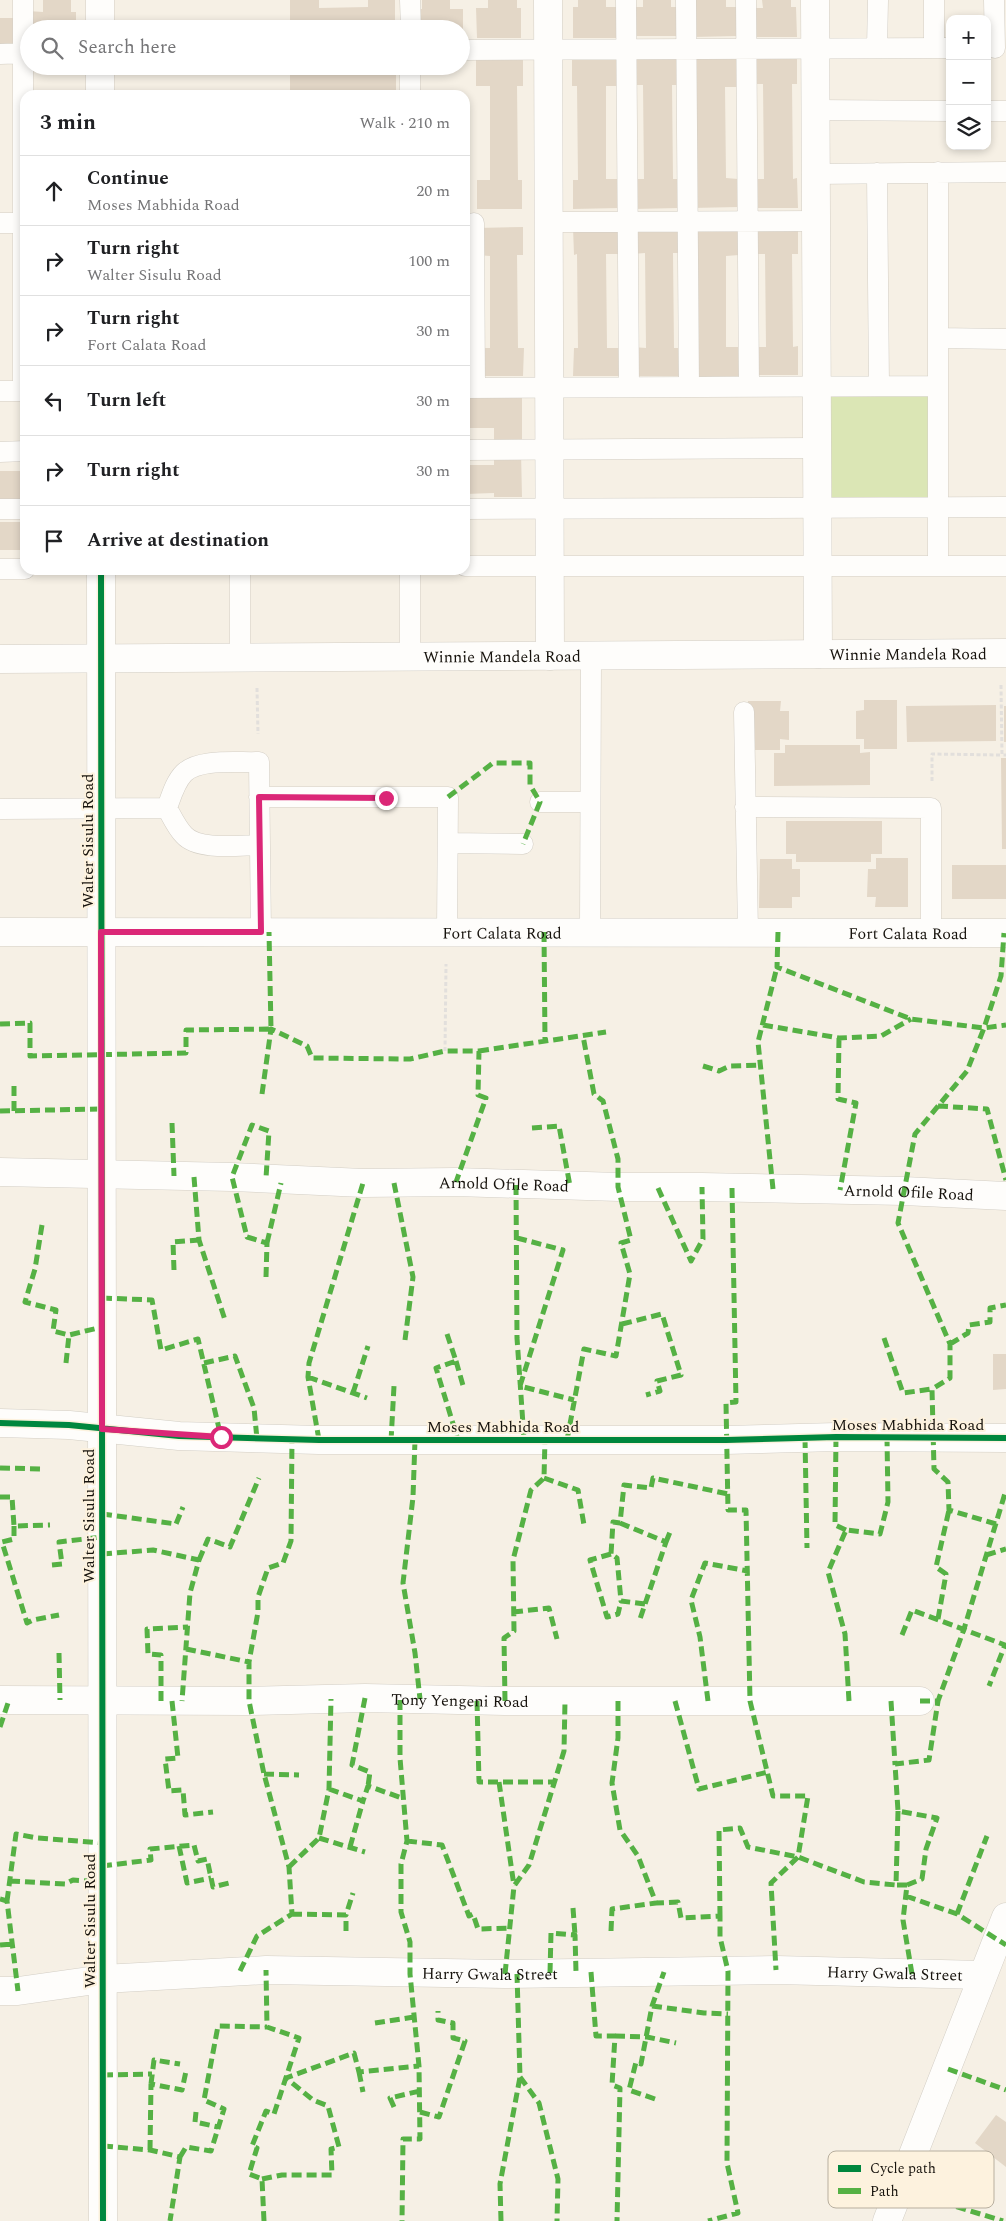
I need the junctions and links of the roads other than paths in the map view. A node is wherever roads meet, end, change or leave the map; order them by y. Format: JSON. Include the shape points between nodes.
{"nodes":[{"id":1,"x":23,"y":0,"type":"edge"},
{"id":2,"x":100,"y":0,"type":"edge"},
{"id":3,"x":410,"y":0,"type":"edge"},
{"id":4,"x":548,"y":0,"type":"edge"},
{"id":5,"x":626,"y":0,"type":"edge"},
{"id":6,"x":686,"y":0,"type":"edge"},
{"id":7,"x":746,"y":0,"type":"edge"},
{"id":8,"x":814,"y":0,"type":"edge"},
{"id":9,"x":878,"y":0,"type":"edge"},
{"id":10,"x":934,"y":0,"type":"edge"},
{"id":11,"x":994,"y":0,"type":"edge"},
{"id":12,"x":24,"y":20,"type":"edge"},
{"id":13,"x":100,"y":20,"type":"edge"},
{"id":14,"x":410,"y":20,"type":"edge"},
{"id":15,"x":815,"y":48,"type":"junction"},
{"id":16,"x":877,"y":48,"type":"junction"},
{"id":17,"x":942,"y":48,"type":"edge"},
{"id":18,"x":996,"y":48,"type":"edge"},
{"id":19,"x":627,"y":49,"type":"junction"},
{"id":20,"x":687,"y":49,"type":"junction"},
{"id":21,"x":746,"y":49,"type":"junction"},
{"id":22,"x":470,"y":50,"type":"edge"},
{"id":23,"x":548,"y":50,"type":"junction"},
{"id":24,"x":20,"y":53,"type":"edge"},
{"id":25,"x":0,"y":54,"type":"edge"},
{"id":26,"x":26,"y":75,"type":"edge"},
{"id":27,"x":100,"y":75,"type":"edge"},
{"id":28,"x":410,"y":75,"type":"edge"},
{"id":29,"x":26,"y":90,"type":"edge"},
{"id":30,"x":100,"y":90,"type":"edge"},
{"id":31,"x":410,"y":90,"type":"edge"},
{"id":32,"x":815,"y":110,"type":"junction"},
{"id":33,"x":946,"y":110,"type":"edge"},
{"id":34,"x":991,"y":111,"type":"edge"},
{"id":35,"x":1006,"y":111,"type":"edge"},
{"id":36,"x":938,"y":172,"type":"junction"},
{"id":37,"x":1006,"y":172,"type":"edge"},
{"id":38,"x":877,"y":173,"type":"junction"},
{"id":39,"x":815,"y":174,"type":"junction"},
{"id":40,"x":747,"y":221,"type":"junction"},
{"id":41,"x":816,"y":221,"type":"junction"},
{"id":42,"x":474,"y":222,"type":"dead end"},
{"id":43,"x":548,"y":222,"type":"junction"},
{"id":44,"x":627,"y":222,"type":"junction"},
{"id":45,"x":688,"y":222,"type":"junction"},
{"id":46,"x":20,"y":223,"type":"edge"},
{"id":47,"x":0,"y":224,"type":"edge"},
{"id":48,"x":938,"y":338,"type":"junction"},
{"id":49,"x":1006,"y":339,"type":"edge"},
{"id":50,"x":817,"y":386,"type":"junction"},
{"id":51,"x":878,"y":386,"type":"junction"},
{"id":52,"x":938,"y":386,"type":"junction"},
{"id":53,"x":629,"y":387,"type":"junction"},
{"id":54,"x":689,"y":387,"type":"junction"},
{"id":55,"x":749,"y":387,"type":"junction"},
{"id":56,"x":470,"y":388,"type":"edge"},
{"id":57,"x":549,"y":388,"type":"junction"},
{"id":58,"x":20,"y":391,"type":"edge"},
{"id":59,"x":0,"y":392,"type":"edge"},
{"id":60,"x":817,"y":448,"type":"junction"},
{"id":61,"x":470,"y":450,"type":"edge"},
{"id":62,"x":549,"y":450,"type":"junction"},
{"id":63,"x":0,"y":452,"type":"edge"},
{"id":64,"x":20,"y":452,"type":"edge"},
{"id":65,"x":938,"y":507,"type":"junction"},
{"id":66,"x":1006,"y":507,"type":"edge"},
{"id":67,"x":817,"y":508,"type":"junction"},
{"id":68,"x":0,"y":509,"type":"edge"},
{"id":69,"x":20,"y":509,"type":"edge"},
{"id":70,"x":470,"y":509,"type":"edge"},
{"id":71,"x":550,"y":509,"type":"junction"},
{"id":72,"x":470,"y":566,"type":"edge"},
{"id":73,"x":550,"y":566,"type":"junction"},
{"id":74,"x":818,"y":566,"type":"junction"},
{"id":75,"x":938,"y":566,"type":"junction"},
{"id":76,"x":1006,"y":566,"type":"edge"},
{"id":77,"x":0,"y":569,"type":"edge"},
{"id":78,"x":20,"y":569,"type":"edge"},
{"id":79,"x":101,"y":575,"type":"edge"},
{"id":80,"x":240,"y":575,"type":"edge"},
{"id":81,"x":410,"y":575,"type":"edge"},
{"id":82,"x":1003,"y":653,"type":"edge"},
{"id":83,"x":818,"y":654,"type":"junction"},
{"id":84,"x":550,"y":656,"type":"junction"},
{"id":85,"x":591,"y":656,"type":"junction"},
{"id":86,"x":410,"y":657,"type":"junction"},
{"id":87,"x":101,"y":658,"type":"junction"},
{"id":88,"x":248,"y":658,"type":"junction"},
{"id":89,"x":0,"y":659,"type":"edge"},
{"id":90,"x":744,"y":712,"type":"dead end"},
{"id":91,"x":259,"y":797,"type":"junction"},
{"id":92,"x":540,"y":802,"type":"dead end"},
{"id":93,"x":590,"y":802,"type":"junction"},
{"id":94,"x":745,"y":807,"type":"junction"},
{"id":95,"x":101,"y":808,"type":"junction"},
{"id":96,"x":167,"y":808,"type":"junction"},
{"id":97,"x":0,"y":809,"type":"edge"},
{"id":98,"x":448,"y":843,"type":"junction"},
{"id":99,"x":523,"y":844,"type":"dead end"},
{"id":100,"x":260,"y":845,"type":"junction"},
{"id":101,"x":0,"y":932,"type":"edge"},
{"id":102,"x":101,"y":932,"type":"junction"},
{"id":103,"x":261,"y":932,"type":"junction"},
{"id":104,"x":447,"y":932,"type":"junction"},
{"id":105,"x":590,"y":932,"type":"junction"},
{"id":106,"x":748,"y":932,"type":"junction"},
{"id":107,"x":931,"y":932,"type":"junction"},
{"id":108,"x":1006,"y":932,"type":"edge"},
{"id":109,"x":0,"y":1172,"type":"edge"},
{"id":110,"x":101,"y":1175,"type":"junction"},
{"id":111,"x":1006,"y":1196,"type":"edge"},
{"id":112,"x":0,"y":1423,"type":"edge"},
{"id":113,"x":102,"y":1429,"type":"junction"},
{"id":114,"x":1006,"y":1438,"type":"edge"},
{"id":115,"x":0,"y":1700,"type":"edge"},
{"id":116,"x":102,"y":1701,"type":"junction"},
{"id":117,"x":920,"y":1701,"type":"dead end"},
{"id":118,"x":1006,"y":1918,"type":"edge"},
{"id":119,"x":982,"y":1975,"type":"junction"},
{"id":120,"x":103,"y":1978,"type":"junction"},
{"id":121,"x":0,"y":1991,"type":"edge"},
{"id":122,"x":915,"y":2151,"type":"edge"},
{"id":123,"x":892,"y":2208,"type":"edge"},
{"id":124,"x":103,"y":2221,"type":"edge"},
{"id":125,"x":887,"y":2221,"type":"edge"}],
"edges":[{"from":1,"to":12,"type":"lane"},
{"from":2,"to":13,"type":"street"},
{"from":3,"to":14,"type":"lane"},
{"from":4,"to":23,"type":"street"},
{"from":5,"to":19,"type":"lane"},
{"from":6,"to":20,"type":"lane"},
{"from":7,"to":21,"type":"lane"},
{"from":8,"to":15,"type":"street"},
{"from":9,"to":16,"type":"lane"},
{"from":10,"to":17,"type":"lane"},
{"from":11,"to":18,"type":"lane"},
{"from":15,"to":16,"type":"lane"},
{"from":15,"to":21,"type":"lane"},
{"from":15,"to":32,"type":"street"},
{"from":16,"to":17,"type":"lane"},
{"from":19,"to":20,"type":"lane"},
{"from":19,"to":23,"type":"lane"},
{"from":19,"to":44,"type":"lane"},
{"from":20,"to":21,"type":"lane"},
{"from":20,"to":45,"type":"lane"},
{"from":21,"to":40,"type":"lane"},
{"from":22,"to":23,"type":"lane"},
{"from":23,"to":43,"type":"street"},
{"from":24,"to":25,"type":"lane"},
{"from":26,"to":29,"type":"lane"},
{"from":27,"to":30,"type":"street"},
{"from":28,"to":31,"type":"lane"},
{"from":32,"to":33,"type":"lane"},
{"from":32,"to":39,"type":"street"},
{"from":34,"to":35,"type":"lane"},
{"from":36,"to":37,"type":"lane"},
{"from":36,"to":38,"type":"lane"},
{"from":36,"to":48,"type":"lane"},
{"from":38,"to":39,"type":"lane"},
{"from":38,"to":51,"type":"lane"},
{"from":39,"to":41,"type":"street"},
{"from":40,"to":41,"type":"lane"},
{"from":40,"to":45,"type":"lane"},
{"from":40,"to":55,"type":"lane"},
{"from":41,"to":50,"type":"street"},
{"from":42,"to":56,"type":"lane"},
{"from":43,"to":44,"type":"lane"},
{"from":43,"to":57,"type":"street"},
{"from":44,"to":45,"type":"lane"},
{"from":44,"to":53,"type":"lane"},
{"from":45,"to":54,"type":"lane"},
{"from":46,"to":47,"type":"lane"},
{"from":48,"to":49,"type":"lane"},
{"from":48,"to":52,"type":"lane"},
{"from":50,"to":51,"type":"lane"},
{"from":50,"to":55,"type":"lane"},
{"from":50,"to":60,"type":"street"},
{"from":51,"to":52,"type":"lane"},
{"from":52,"to":65,"type":"lane"},
{"from":53,"to":54,"type":"lane"},
{"from":53,"to":57,"type":"lane"},
{"from":54,"to":55,"type":"lane"},
{"from":56,"to":57,"type":"lane"},
{"from":57,"to":62,"type":"street"},
{"from":58,"to":59,"type":"lane"},
{"from":60,"to":62,"type":"lane"},
{"from":60,"to":67,"type":"street"},
{"from":61,"to":62,"type":"lane"},
{"from":62,"to":71,"type":"street"},
{"from":63,"to":64,"type":"lane"},
{"from":65,"to":66,"type":"lane"},
{"from":65,"to":67,"type":"lane"},
{"from":65,"to":75,"type":"lane"},
{"from":67,"to":71,"type":"lane"},
{"from":67,"to":74,"type":"street"},
{"from":68,"to":69,"type":"lane"},
{"from":70,"to":71,"type":"lane"},
{"from":71,"to":73,"type":"street"},
{"from":72,"to":73,"type":"lane"},
{"from":73,"to":74,"type":"lane"},
{"from":73,"to":84,"type":"street"},
{"from":74,"to":75,"type":"lane"},
{"from":74,"to":83,"type":"street"},
{"from":75,"to":76,"type":"lane"},
{"from":77,"to":78,"type":"lane"},
{"from":79,"to":87,"type":"street","name":"Walter Sisulu Road"},
{"from":80,"to":88,"type":"lane"},
{"from":81,"to":86,"type":"lane"},
{"from":82,"to":83,"type":"street","name":"Winnie Mandela Road"},
{"from":83,"to":85,"type":"street","name":"Winnie Mandela Road"},
{"from":84,"to":85,"type":"street","name":"Winnie Mandela Road"},
{"from":84,"to":86,"type":"street","name":"Winnie Mandela Road"},
{"from":85,"to":93,"type":"lane"},
{"from":86,"to":88,"type":"street","name":"Winnie Mandela Road"},
{"from":87,"to":88,"type":"street","name":"Winnie Mandela Road"},
{"from":87,"to":89,"type":"street","name":"Winnie Mandela Road"},
{"from":87,"to":95,"type":"street","name":"Walter Sisulu Road"},
{"from":90,"to":94,"type":"lane"},
{"from":91,"to":96,"type":"lane","via":[[259,762],[209,764],[190,768],[178,782]]},
{"from":91,"to":98,"type":"lane","via":[[448,797]]},
{"from":91,"to":100,"type":"lane"},
{"from":92,"to":93,"type":"lane"},
{"from":93,"to":105,"type":"lane"},
{"from":94,"to":106,"type":"lane"},
{"from":94,"to":107,"type":"lane","via":[[931,808]]},
{"from":95,"to":96,"type":"lane"},
{"from":95,"to":97,"type":"lane"},
{"from":95,"to":102,"type":"street","name":"Walter Sisulu Road"},
{"from":96,"to":100,"type":"lane","via":[[184,836],[198,843]]},
{"from":98,"to":99,"type":"lane"},
{"from":98,"to":104,"type":"lane"},
{"from":100,"to":103,"type":"lane"},
{"from":101,"to":102,"type":"street","name":"Fort Calata Road"},
{"from":102,"to":103,"type":"street","name":"Fort Calata Road"},
{"from":102,"to":110,"type":"street","name":"Walter Sisulu Road"},
{"from":103,"to":104,"type":"street","name":"Fort Calata Road"},
{"from":104,"to":105,"type":"street","name":"Fort Calata Road"},
{"from":105,"to":106,"type":"street","name":"Fort Calata Road"},
{"from":106,"to":107,"type":"street","name":"Fort Calata Road"},
{"from":107,"to":108,"type":"street","name":"Fort Calata Road"},
{"from":109,"to":110,"type":"street","name":"Arnold Ofile Road"},
{"from":110,"to":111,"type":"street","name":"Arnold Ofile Road","via":[[904,1191]]},
{"from":110,"to":113,"type":"street","name":"Walter Sisulu Road"},
{"from":112,"to":113,"type":"street","name":"Moses Mabhida Road"},
{"from":113,"to":114,"type":"street","name":"Moses Mabhida Road","via":[[179,1436],[328,1440]]},
{"from":113,"to":116,"type":"street","name":"Walter Sisulu Road"},
{"from":115,"to":116,"type":"street","name":"Tony Yengeni Road"},
{"from":116,"to":117,"type":"street","name":"Tony Yengeni Road","via":[[365,1698]]},
{"from":116,"to":120,"type":"street","name":"Walter Sisulu Road"},
{"from":118,"to":119,"type":"street"},
{"from":119,"to":120,"type":"street","name":"Harry Gwala Street","via":[[776,1970],[448,1974],[266,1970]]},
{"from":119,"to":122,"type":"street"},
{"from":120,"to":121,"type":"street","name":"Harry Gwala Street"},
{"from":120,"to":124,"type":"street","name":"Walter Sisulu Road"},
{"from":123,"to":125,"type":"street"}]}
